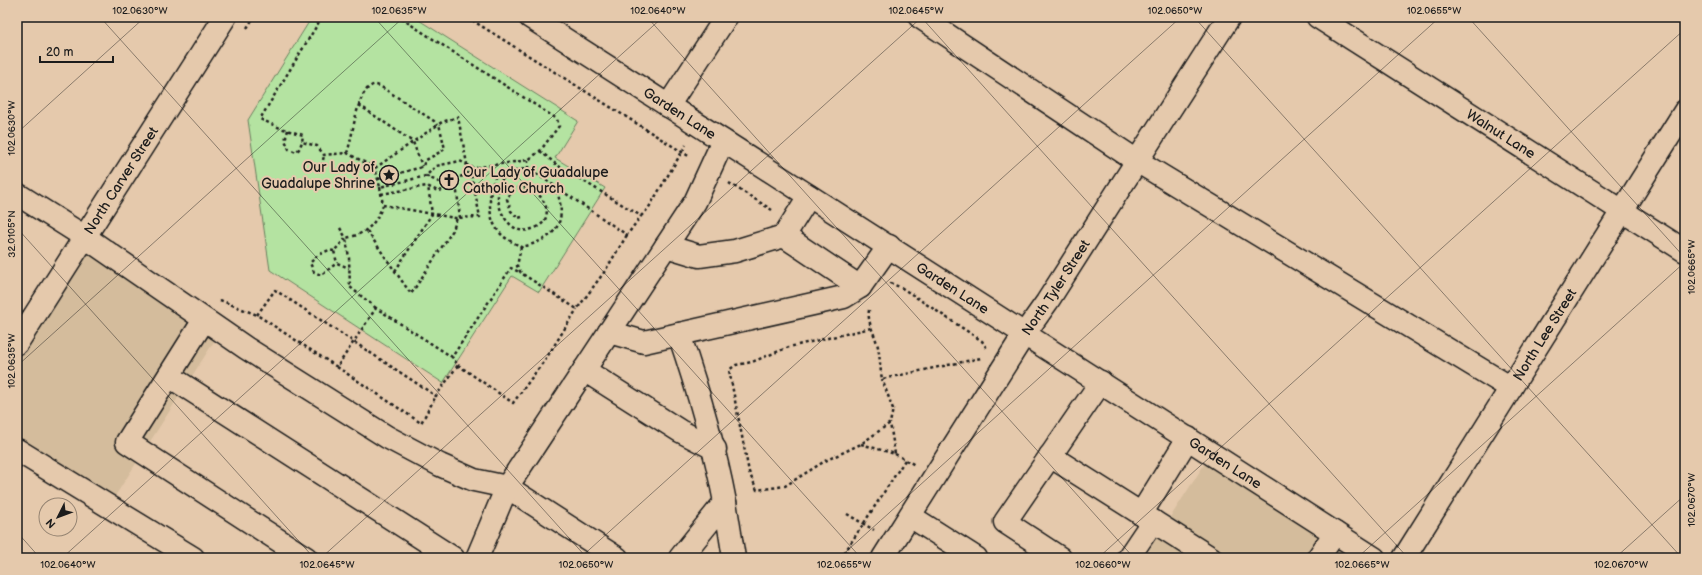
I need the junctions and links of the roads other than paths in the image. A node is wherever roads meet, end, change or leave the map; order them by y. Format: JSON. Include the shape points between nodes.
{"nodes":[{"id":1,"x":225,"y":17,"type":"edge"},
{"id":2,"x":530,"y":17,"type":"edge"},
{"id":3,"x":726,"y":17,"type":"edge"},
{"id":4,"x":920,"y":17,"type":"edge"},
{"id":5,"x":1228,"y":17,"type":"edge"},
{"id":6,"x":1318,"y":17,"type":"edge"},
{"id":7,"x":668,"y":106,"type":"junction"},
{"id":8,"x":1685,"y":111,"type":"edge"},
{"id":9,"x":723,"y":141,"type":"junction"},
{"id":10,"x":1137,"y":161,"type":"junction"},
{"id":11,"x":17,"y":194,"type":"edge"},
{"id":12,"x":809,"y":196,"type":"junction"},
{"id":13,"x":1622,"y":211,"type":"junction"},
{"id":14,"x":784,"y":236,"type":"junction"},
{"id":15,"x":85,"y":237,"type":"junction"},
{"id":16,"x":666,"y":246,"type":"junction"},
{"id":17,"x":889,"y":246,"type":"junction"},
{"id":18,"x":1685,"y":251,"type":"edge"},
{"id":19,"x":860,"y":287,"type":"junction"},
{"id":20,"x":204,"y":320,"type":"junction"},
{"id":21,"x":609,"y":332,"type":"junction"},
{"id":22,"x":1025,"y":333,"type":"junction"},
{"id":23,"x":679,"y":334,"type":"junction"},
{"id":24,"x":17,"y":344,"type":"edge"},
{"id":25,"x":584,"y":370,"type":"junction"},
{"id":26,"x":169,"y":376,"type":"junction"},
{"id":27,"x":1101,"y":382,"type":"junction"},
{"id":28,"x":1511,"y":388,"type":"junction"},
{"id":29,"x":1188,"y":438,"type":"junction"},
{"id":30,"x":715,"y":449,"type":"junction"},
{"id":31,"x":17,"y":450,"type":"edge"},
{"id":32,"x":1050,"y":456,"type":"junction"},
{"id":33,"x":507,"y":487,"type":"junction"},
{"id":34,"x":725,"y":502,"type":"junction"},
{"id":35,"x":910,"y":516,"type":"junction"},
{"id":36,"x":1147,"y":518,"type":"junction"},
{"id":37,"x":1335,"y":533,"type":"junction"},
{"id":38,"x":888,"y":550,"type":"edge"},
{"id":39,"x":193,"y":558,"type":"edge"},
{"id":40,"x":306,"y":558,"type":"edge"},
{"id":41,"x":453,"y":558,"type":"edge"},
{"id":42,"x":477,"y":558,"type":"edge"},
{"id":43,"x":617,"y":558,"type":"edge"},
{"id":44,"x":680,"y":558,"type":"edge"},
{"id":45,"x":734,"y":558,"type":"edge"},
{"id":46,"x":976,"y":558,"type":"edge"},
{"id":47,"x":1060,"y":558,"type":"edge"},
{"id":48,"x":1128,"y":558,"type":"edge"},
{"id":49,"x":1211,"y":558,"type":"edge"},
{"id":50,"x":1318,"y":558,"type":"edge"},
{"id":51,"x":1374,"y":558,"type":"edge"},
{"id":52,"x":1404,"y":558,"type":"edge"}],
"edges":[{"from":1,"to":15,"type":"street","name":"North Carver Street"},
{"from":2,"to":7,"type":"street","name":"Garden Lane"},
{"from":3,"to":7,"type":"street"},
{"from":4,"to":10,"type":"street"},
{"from":5,"to":10,"type":"street","name":"North Tyler Street"},
{"from":6,"to":13,"type":"street","name":"Walnut Lane"},
{"from":7,"to":9,"type":"street","name":"Garden Lane"},
{"from":8,"to":13,"type":"street","name":"North Lee Street"},
{"from":9,"to":12,"type":"street","name":"Garden Lane"},
{"from":9,"to":16,"type":"street","via":[[695,202]]},
{"from":10,"to":22,"type":"street","name":"North Tyler Street"},
{"from":10,"to":28,"type":"street"},
{"from":11,"to":15,"type":"street"},
{"from":12,"to":14,"type":"street"},
{"from":12,"to":17,"type":"street","name":"Garden Lane"},
{"from":13,"to":18,"type":"street","name":"Walnut Lane"},
{"from":13,"to":28,"type":"street","name":"North Lee Street"},
{"from":14,"to":16,"type":"street","via":[[735,251],[699,256]]},
{"from":14,"to":19,"type":"street"},
{"from":15,"to":20,"type":"street"},
{"from":15,"to":24,"type":"street","name":"North Carver Street"},
{"from":16,"to":21,"type":"street"},
{"from":17,"to":19,"type":"street"},
{"from":17,"to":22,"type":"street","name":"Garden Lane"},
{"from":19,"to":23,"type":"street","via":[[844,297]]},
{"from":20,"to":26,"type":"street"},
{"from":20,"to":33,"type":"street","via":[[387,437],[474,480]]},
{"from":21,"to":23,"type":"street","via":[[644,342]]},
{"from":21,"to":25,"type":"street"},
{"from":22,"to":27,"type":"street","name":"Garden Lane"},
{"from":22,"to":35,"type":"street","name":"North Tyler Street"},
{"from":23,"to":30,"type":"street"},
{"from":25,"to":30,"type":"street","via":[[680,431]]},
{"from":25,"to":33,"type":"street"},
{"from":26,"to":40,"type":"street","via":[[127,442]]},
{"from":26,"to":41,"type":"street"},
{"from":27,"to":29,"type":"street","name":"Garden Lane"},
{"from":27,"to":32,"type":"street"},
{"from":28,"to":52,"type":"street","name":"North Lee Street"},
{"from":29,"to":36,"type":"street"},
{"from":29,"to":37,"type":"street","name":"Garden Lane"},
{"from":30,"to":34,"type":"street"},
{"from":31,"to":39,"type":"street"},
{"from":32,"to":36,"type":"street"},
{"from":32,"to":47,"type":"street","via":[[1005,522]]},
{"from":33,"to":42,"type":"street"},
{"from":33,"to":43,"type":"street"},
{"from":34,"to":44,"type":"street"},
{"from":34,"to":45,"type":"street"},
{"from":35,"to":38,"type":"street","name":"North Tyler Street"},
{"from":35,"to":46,"type":"street"},
{"from":36,"to":48,"type":"street"},
{"from":36,"to":49,"type":"street"},
{"from":37,"to":50,"type":"street"},
{"from":37,"to":51,"type":"street","name":"Garden Lane"}]}
